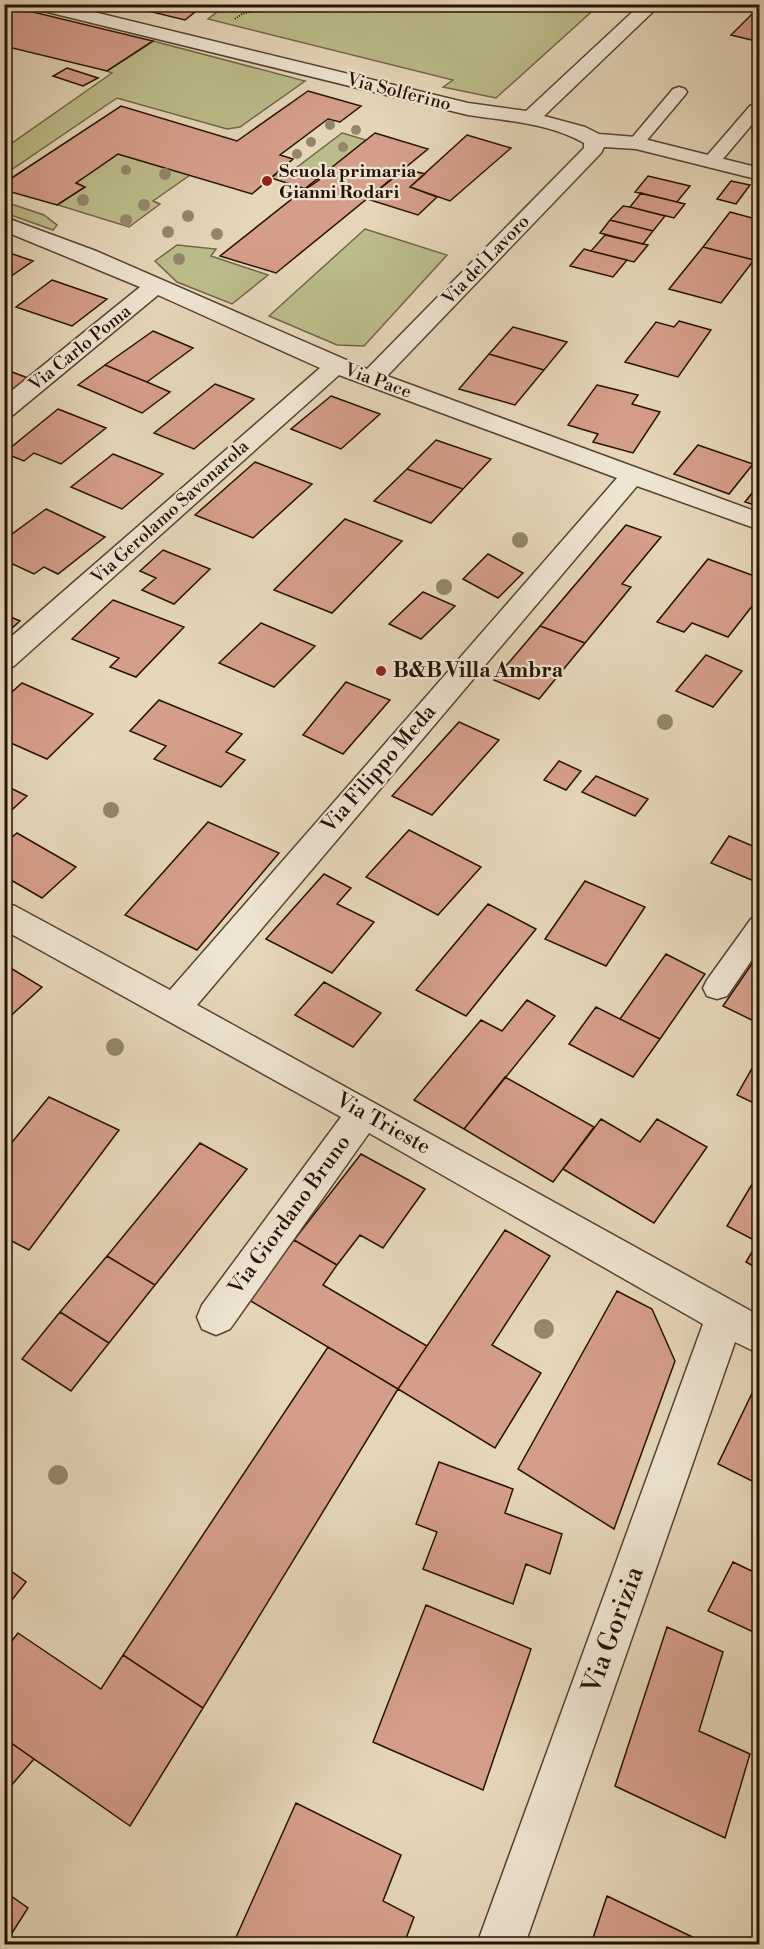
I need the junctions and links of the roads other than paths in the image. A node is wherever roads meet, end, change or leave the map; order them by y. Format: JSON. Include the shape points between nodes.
{"nodes":[{"id":1,"x":38,"y":4,"type":"edge"},
{"id":2,"x":652,"y":4,"type":"edge"},
{"id":3,"x":679,"y":92,"type":"dead end"},
{"id":4,"x":756,"y":109,"type":"dead end"},
{"id":5,"x":530,"y":118,"type":"junction"},
{"id":6,"x":594,"y":140,"type":"junction"},
{"id":7,"x":636,"y":143,"type":"junction"},
{"id":8,"x":711,"y":162,"type":"junction"},
{"id":9,"x":759,"y":174,"type":"edge"},
{"id":10,"x":4,"y":223,"type":"edge"},
{"id":11,"x":155,"y":286,"type":"junction"},
{"id":12,"x":336,"y":366,"type":"junction"},
{"id":13,"x":372,"y":379,"type":"junction"},
{"id":14,"x":4,"y":410,"type":"edge"},
{"id":15,"x":632,"y":476,"type":"junction"},
{"id":16,"x":759,"y":522,"type":"edge"},
{"id":17,"x":4,"y":659,"type":"edge"},
{"id":18,"x":4,"y":915,"type":"edge"},
{"id":19,"x":759,"y":926,"type":"edge"},
{"id":20,"x":717,"y":988,"type":"dead end"},
{"id":21,"x":174,"y":1009,"type":"junction"},
{"id":22,"x":364,"y":1113,"type":"junction"},
{"id":23,"x":216,"y":1317,"type":"dead end"},
{"id":24,"x":742,"y":1326,"type":"edge"},
{"id":25,"x":501,"y":1944,"type":"edge"}],
"edges":[{"from":1,"to":5,"type":"street","name":"Via Solferino","via":[[468,109]]},
{"from":2,"to":5,"type":"street"},
{"from":3,"to":7,"type":"lane"},
{"from":4,"to":8,"type":"lane"},
{"from":5,"to":6,"type":"street","name":"Via Solferino","via":[[578,131]]},
{"from":6,"to":7,"type":"street","name":"Via Solferino"},
{"from":6,"to":13,"type":"street","name":"Via del Lavoro","via":[[594,149]]},
{"from":7,"to":8,"type":"street","name":"Via Solferino"},
{"from":8,"to":9,"type":"street","name":"Via Solferino"},
{"from":10,"to":11,"type":"street","name":"Via Pace"},
{"from":11,"to":12,"type":"street","name":"Via Pace"},
{"from":11,"to":14,"type":"street","name":"Via Carlo Poma"},
{"from":12,"to":13,"type":"street","name":"Via Pace"},
{"from":12,"to":17,"type":"street","name":"Via Gerolamo Savonarola"},
{"from":13,"to":15,"type":"street","name":"Via Pace"},
{"from":15,"to":16,"type":"street","name":"Via Pace"},
{"from":15,"to":21,"type":"street","name":"Via Filippo Meda"},
{"from":18,"to":21,"type":"street","name":"Via Trieste"},
{"from":19,"to":20,"type":"lane"},
{"from":21,"to":22,"type":"street","name":"Via Trieste"},
{"from":22,"to":23,"type":"street","name":"Via Giordano Bruno"},
{"from":22,"to":24,"type":"street","name":"Via Trieste"},
{"from":24,"to":25,"type":"street","name":"Via Gorizia"}]}
